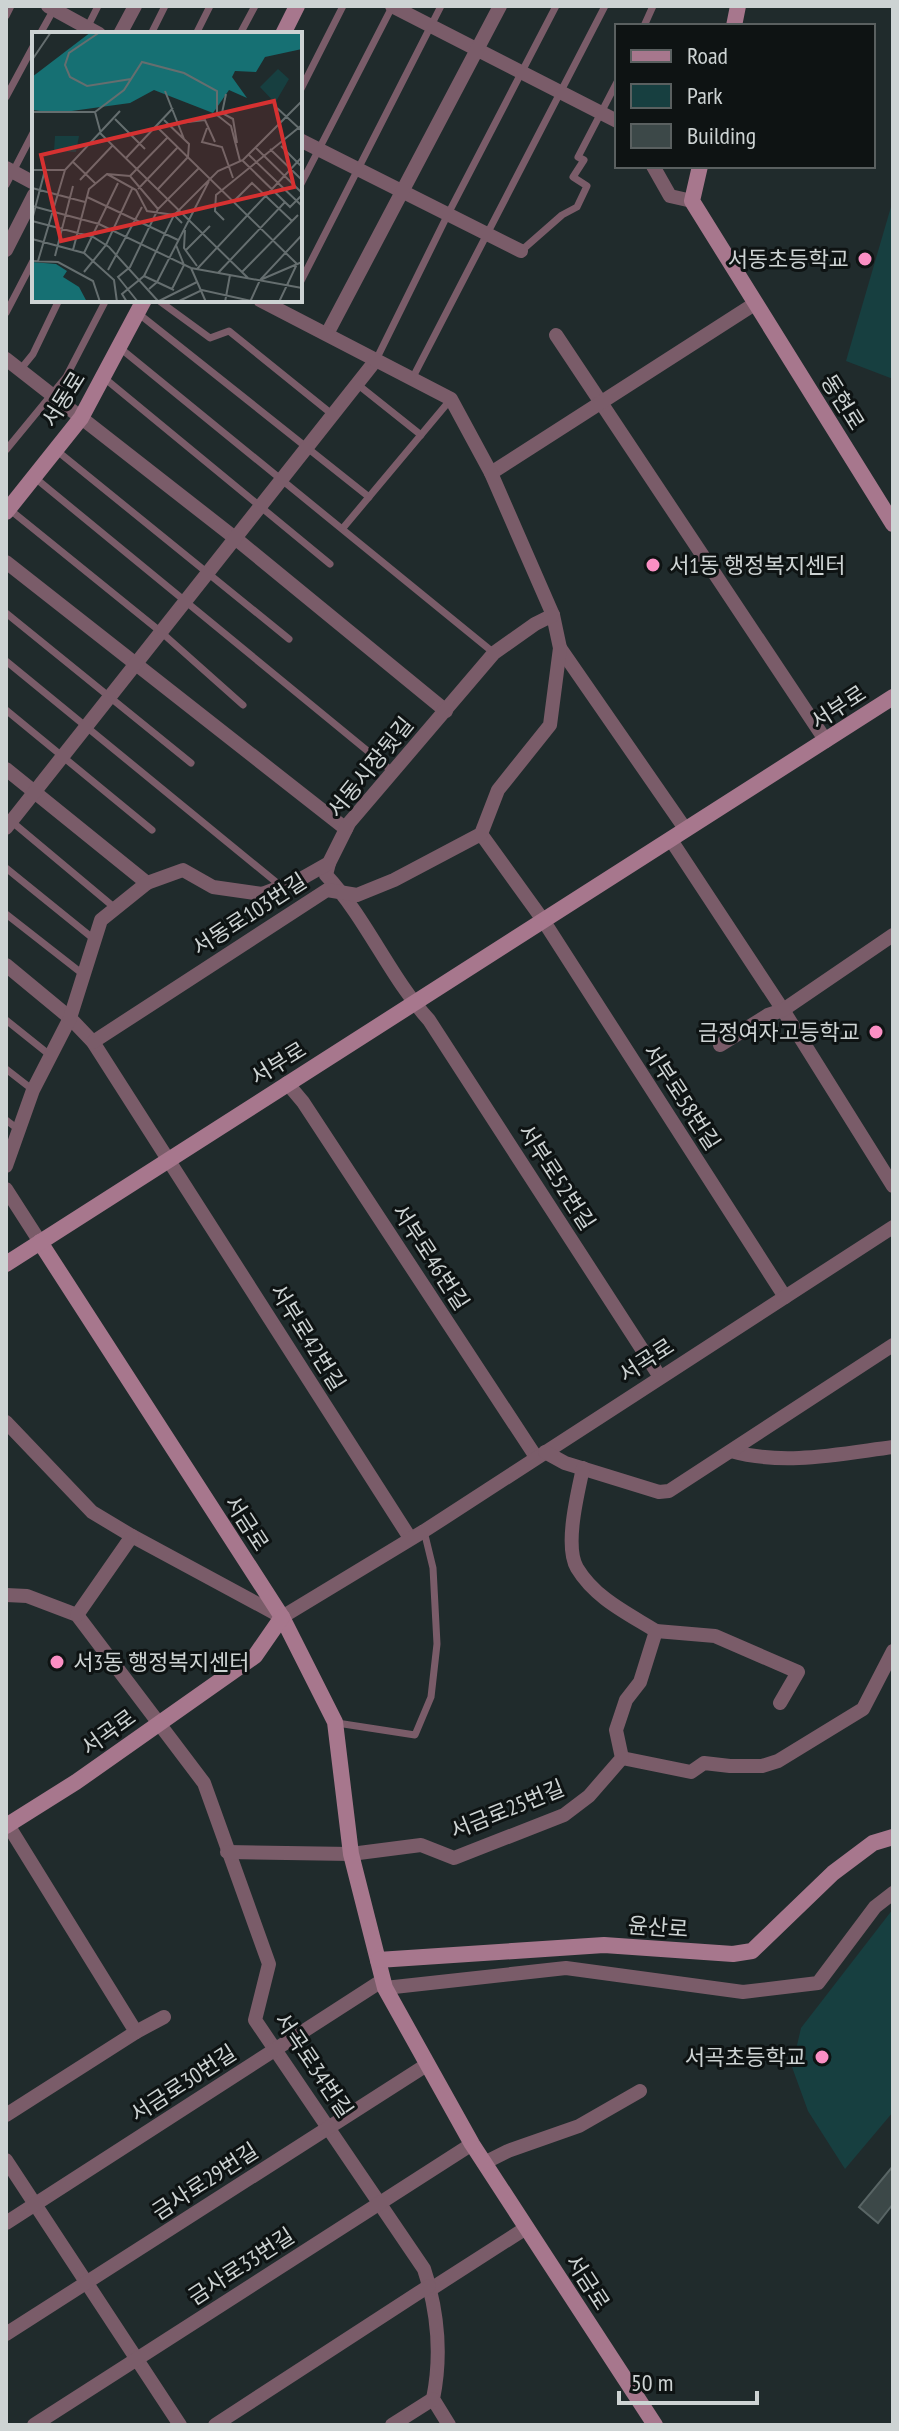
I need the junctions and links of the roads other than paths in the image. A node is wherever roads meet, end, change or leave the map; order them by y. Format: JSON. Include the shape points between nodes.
{"nodes":[{"id":1,"x":11,"y":6,"type":"edge"},
{"id":2,"x":98,"y":6,"type":"edge"},
{"id":3,"x":135,"y":6,"type":"edge"},
{"id":4,"x":165,"y":6,"type":"edge"},
{"id":5,"x":210,"y":6,"type":"edge"},
{"id":6,"x":255,"y":6,"type":"edge"},
{"id":7,"x":297,"y":6,"type":"edge"},
{"id":8,"x":343,"y":6,"type":"edge"},
{"id":9,"x":392,"y":6,"type":"edge"},
{"id":10,"x":441,"y":6,"type":"edge"},
{"id":11,"x":500,"y":6,"type":"edge"},
{"id":12,"x":556,"y":6,"type":"edge"},
{"id":13,"x":605,"y":6,"type":"edge"},
{"id":14,"x":50,"y":7,"type":"edge"},
{"id":15,"x":6,"y":16,"type":"edge"},
{"id":16,"x":431,"y":26,"type":"junction"},
{"id":17,"x":41,"y":32,"type":"edge"},
{"id":18,"x":90,"y":32,"type":"edge"},
{"id":19,"x":121,"y":32,"type":"edge"},
{"id":20,"x":152,"y":32,"type":"edge"},
{"id":21,"x":197,"y":32,"type":"edge"},
{"id":22,"x":241,"y":32,"type":"edge"},
{"id":23,"x":284,"y":32,"type":"edge"},
{"id":24,"x":32,"y":49,"type":"edge"},
{"id":25,"x":477,"y":49,"type":"junction"},
{"id":26,"x":522,"y":72,"type":"junction"},
{"id":27,"x":615,"y":86,"type":"edge"},
{"id":28,"x":302,"y":87,"type":"edge"},
{"id":29,"x":561,"y":91,"type":"junction"},
{"id":30,"x":6,"y":97,"type":"edge"},
{"id":31,"x":603,"y":112,"type":"junction"},
{"id":32,"x":615,"y":120,"type":"edge"},
{"id":33,"x":32,"y":134,"type":"edge"},
{"id":34,"x":302,"y":141,"type":"edge"},
{"id":35,"x":319,"y":150,"type":"junction"},
{"id":36,"x":654,"y":168,"type":"edge"},
{"id":37,"x":700,"y":168,"type":"edge"},
{"id":38,"x":358,"y":169,"type":"junction"},
{"id":39,"x":8,"y":175,"type":"edge"},
{"id":40,"x":32,"y":182,"type":"edge"},
{"id":41,"x":302,"y":182,"type":"edge"},
{"id":42,"x":402,"y":191,"type":"junction"},
{"id":43,"x":32,"y":199,"type":"edge"},
{"id":44,"x":692,"y":201,"type":"junction"},
{"id":45,"x":448,"y":214,"type":"junction"},
{"id":46,"x":487,"y":234,"type":"junction"},
{"id":47,"x":6,"y":250,"type":"edge"},
{"id":48,"x":521,"y":251,"type":"joint"},
{"id":49,"x":32,"y":263,"type":"edge"},
{"id":50,"x":302,"y":279,"type":"edge"},
{"id":51,"x":58,"y":302,"type":"edge"},
{"id":52,"x":105,"y":302,"type":"edge"},
{"id":53,"x":161,"y":302,"type":"edge"},
{"id":54,"x":756,"y":303,"type":"junction"},
{"id":55,"x":140,"y":306,"type":"edge"},
{"id":56,"x":288,"y":306,"type":"edge"},
{"id":57,"x":6,"y":313,"type":"edge"},
{"id":58,"x":327,"y":334,"type":"junction"},
{"id":59,"x":556,"y":335,"type":"dead end"},
{"id":60,"x":119,"y":347,"type":"junction"},
{"id":61,"x":6,"y":359,"type":"edge"},
{"id":62,"x":376,"y":360,"type":"junction"},
{"id":63,"x":20,"y":370,"type":"junction"},
{"id":64,"x":103,"y":377,"type":"junction"},
{"id":65,"x":412,"y":379,"type":"junction"},
{"id":66,"x":357,"y":384,"type":"junction"},
{"id":67,"x":51,"y":394,"type":"junction"},
{"id":68,"x":451,"y":399,"type":"junction"},
{"id":69,"x":602,"y":403,"type":"junction"},
{"id":70,"x":333,"y":415,"type":"junction"},
{"id":71,"x":81,"y":418,"type":"junction"},
{"id":72,"x":421,"y":435,"type":"junction"},
{"id":73,"x":307,"y":447,"type":"junction"},
{"id":74,"x":6,"y":450,"type":"edge"},
{"id":75,"x":56,"y":450,"type":"junction"},
{"id":76,"x":491,"y":473,"type":"junction"},
{"id":77,"x":34,"y":477,"type":"junction"},
{"id":78,"x":282,"y":478,"type":"junction"},
{"id":79,"x":369,"y":497,"type":"junction"},
{"id":80,"x":259,"y":508,"type":"junction"},
{"id":81,"x":7,"y":511,"type":"edge"},
{"id":82,"x":893,"y":524,"type":"edge"},
{"id":83,"x":343,"y":528,"type":"junction"},
{"id":84,"x":235,"y":538,"type":"junction"},
{"id":85,"x":6,"y":562,"type":"edge"},
{"id":86,"x":330,"y":564,"type":"dead end"},
{"id":87,"x":207,"y":573,"type":"junction"},
{"id":88,"x":184,"y":603,"type":"junction"},
{"id":89,"x":6,"y":613,"type":"edge"},
{"id":90,"x":553,"y":615,"type":"junction"},
{"id":91,"x":161,"y":632,"type":"junction"},
{"id":92,"x":289,"y":639,"type":"dead end"},
{"id":93,"x":560,"y":648,"type":"junction"},
{"id":94,"x":494,"y":653,"type":"junction"},
{"id":95,"x":6,"y":661,"type":"edge"},
{"id":96,"x":137,"y":662,"type":"junction"},
{"id":97,"x":110,"y":697,"type":"junction"},
{"id":98,"x":893,"y":697,"type":"edge"},
{"id":99,"x":243,"y":705,"type":"dead end"},
{"id":100,"x":6,"y":710,"type":"edge"},
{"id":101,"x":446,"y":711,"type":"junction"},
{"id":102,"x":85,"y":728,"type":"junction"},
{"id":103,"x":826,"y":741,"type":"junction"},
{"id":104,"x":63,"y":756,"type":"junction"},
{"id":105,"x":191,"y":763,"type":"dead end"},
{"id":106,"x":6,"y":769,"type":"edge"},
{"id":107,"x":392,"y":771,"type":"junction"},
{"id":108,"x":35,"y":792,"type":"junction"},
{"id":109,"x":8,"y":822,"type":"edge"},
{"id":110,"x":346,"y":829,"type":"junction"},
{"id":111,"x":152,"y":830,"type":"dead end"},
{"id":112,"x":686,"y":830,"type":"junction"},
{"id":113,"x":481,"y":834,"type":"junction"},
{"id":114,"x":671,"y":840,"type":"junction"},
{"id":115,"x":329,"y":863,"type":"junction"},
{"id":116,"x":6,"y":868,"type":"edge"},
{"id":117,"x":147,"y":883,"type":"junction"},
{"id":118,"x":282,"y":887,"type":"junction"},
{"id":119,"x":342,"y":893,"type":"junction"},
{"id":120,"x":116,"y":909,"type":"junction"},
{"id":121,"x":6,"y":914,"type":"edge"},
{"id":122,"x":543,"y":920,"type":"junction"},
{"id":123,"x":893,"y":935,"type":"edge"},
{"id":124,"x":95,"y":940,"type":"junction"},
{"id":125,"x":6,"y":965,"type":"edge"},
{"id":126,"x":84,"y":975,"type":"junction"},
{"id":127,"x":413,"y":1003,"type":"junction"},
{"id":128,"x":783,"y":1010,"type":"junction"},
{"id":129,"x":70,"y":1018,"type":"junction"},
{"id":130,"x":6,"y":1020,"type":"edge"},
{"id":131,"x":93,"y":1042,"type":"junction"},
{"id":132,"x":720,"y":1045,"type":"dead end"},
{"id":133,"x":51,"y":1056,"type":"junction"},
{"id":134,"x":6,"y":1069,"type":"edge"},
{"id":135,"x":287,"y":1083,"type":"junction"},
{"id":136,"x":33,"y":1090,"type":"junction"},
{"id":137,"x":6,"y":1120,"type":"edge"},
{"id":138,"x":20,"y":1131,"type":"junction"},
{"id":139,"x":167,"y":1159,"type":"junction"},
{"id":140,"x":6,"y":1166,"type":"edge"},
{"id":141,"x":893,"y":1186,"type":"edge"},
{"id":142,"x":6,"y":1189,"type":"edge"},
{"id":143,"x":893,"y":1227,"type":"edge"},
{"id":144,"x":40,"y":1242,"type":"junction"},
{"id":145,"x":6,"y":1264,"type":"edge"},
{"id":146,"x":785,"y":1297,"type":"junction"},
{"id":147,"x":893,"y":1345,"type":"edge"},
{"id":148,"x":660,"y":1377,"type":"junction"},
{"id":149,"x":6,"y":1422,"type":"edge"},
{"id":150,"x":893,"y":1447,"type":"edge"},
{"id":151,"x":731,"y":1451,"type":"junction"},
{"id":152,"x":540,"y":1454,"type":"junction"},
{"id":153,"x":583,"y":1468,"type":"junction"},
{"id":154,"x":424,"y":1531,"type":"junction"},
{"id":155,"x":132,"y":1536,"type":"junction"},
{"id":156,"x":410,"y":1538,"type":"junction"},
{"id":157,"x":6,"y":1595,"type":"edge"},
{"id":158,"x":77,"y":1615,"type":"junction"},
{"id":159,"x":282,"y":1617,"type":"junction"},
{"id":160,"x":656,"y":1631,"type":"junction"},
{"id":161,"x":893,"y":1651,"type":"edge"},
{"id":162,"x":780,"y":1703,"type":"dead end"},
{"id":163,"x":335,"y":1722,"type":"junction"},
{"id":164,"x":159,"y":1723,"type":"junction"},
{"id":165,"x":622,"y":1758,"type":"junction"},
{"id":166,"x":7,"y":1825,"type":"edge"},
{"id":167,"x":893,"y":1837,"type":"edge"},
{"id":168,"x":227,"y":1852,"type":"junction"},
{"id":169,"x":351,"y":1854,"type":"junction"},
{"id":170,"x":893,"y":1893,"type":"edge"},
{"id":171,"x":378,"y":1960,"type":"junction"},
{"id":172,"x":384,"y":1984,"type":"junction"},
{"id":173,"x":164,"y":2017,"type":"dead end"},
{"id":174,"x":136,"y":2032,"type":"junction"},
{"id":175,"x":276,"y":2050,"type":"junction"},
{"id":176,"x":428,"y":2064,"type":"junction"},
{"id":177,"x":640,"y":2091,"type":"dead end"},
{"id":178,"x":6,"y":2115,"type":"edge"},
{"id":179,"x":329,"y":2127,"type":"junction"},
{"id":180,"x":472,"y":2144,"type":"junction"},
{"id":181,"x":6,"y":2160,"type":"edge"},
{"id":182,"x":484,"y":2163,"type":"junction"},
{"id":183,"x":380,"y":2203,"type":"junction"},
{"id":184,"x":35,"y":2204,"type":"junction"},
{"id":185,"x":6,"y":2223,"type":"edge"},
{"id":186,"x":526,"y":2228,"type":"junction"},
{"id":187,"x":87,"y":2282,"type":"junction"},
{"id":188,"x":430,"y":2287,"type":"junction"},
{"id":189,"x":6,"y":2334,"type":"edge"},
{"id":190,"x":137,"y":2359,"type":"junction"},
{"id":191,"x":433,"y":2399,"type":"junction"},
{"id":192,"x":34,"y":2425,"type":"edge"},
{"id":193,"x":180,"y":2425,"type":"edge"},
{"id":194,"x":215,"y":2425,"type":"edge"},
{"id":195,"x":392,"y":2425,"type":"edge"},
{"id":196,"x":449,"y":2425,"type":"edge"},
{"id":197,"x":655,"y":2425,"type":"edge"}],
"edges":[{"from":1,"to":15,"type":"lane"},
{"from":2,"to":18,"type":"lane"},
{"from":3,"to":19,"type":"street"},
{"from":4,"to":20,"type":"lane"},
{"from":5,"to":21,"type":"lane"},
{"from":6,"to":22,"type":"lane"},
{"from":7,"to":23,"type":"street"},
{"from":8,"to":28,"type":"lane"},
{"from":9,"to":16,"type":"street"},
{"from":9,"to":35,"type":"lane"},
{"from":10,"to":16,"type":"lane"},
{"from":11,"to":25,"type":"street"},
{"from":12,"to":26,"type":"lane"},
{"from":13,"to":29,"type":"lane"},
{"from":14,"to":17,"type":"lane"},
{"from":14,"to":18,"type":"street"},
{"from":16,"to":25,"type":"street"},
{"from":16,"to":38,"type":"lane"},
{"from":24,"to":30,"type":"lane"},
{"from":25,"to":26,"type":"street"},
{"from":25,"to":42,"type":"street"},
{"from":26,"to":29,"type":"street"},
{"from":26,"to":45,"type":"lane"},
{"from":27,"to":31,"type":"lane"},
{"from":29,"to":31,"type":"street"},
{"from":29,"to":46,"type":"lane"},
{"from":31,"to":32,"type":"street"},
{"from":31,"to":48,"type":"lane","via":[[578,157],[584,160],[573,177],[587,186],[577,207]]},
{"from":33,"to":39,"type":"lane"},
{"from":34,"to":35,"type":"street"},
{"from":35,"to":38,"type":"street"},
{"from":35,"to":41,"type":"lane"},
{"from":36,"to":44,"type":"street","via":[[670,196]]},
{"from":37,"to":44,"type":"street"},
{"from":38,"to":42,"type":"street"},
{"from":38,"to":50,"type":"lane"},
{"from":39,"to":40,"type":"street"},
{"from":42,"to":45,"type":"street"},
{"from":42,"to":58,"type":"street"},
{"from":43,"to":47,"type":"street"},
{"from":44,"to":54,"type":"street","name":"동현로"},
{"from":45,"to":46,"type":"street"},
{"from":45,"to":62,"type":"lane"},
{"from":46,"to":48,"type":"street"},
{"from":46,"to":65,"type":"lane"},
{"from":49,"to":57,"type":"lane"},
{"from":51,"to":63,"type":"lane"},
{"from":52,"to":67,"type":"lane","via":[[66,377]]},
{"from":53,"to":70,"type":"lane","via":[[210,338],[229,331]]},
{"from":54,"to":69,"type":"street"},
{"from":54,"to":82,"type":"street","name":"동현로"},
{"from":55,"to":60,"type":"street","name":"서동로"},
{"from":55,"to":73,"type":"lane"},
{"from":56,"to":58,"type":"street"},
{"from":58,"to":62,"type":"street"},
{"from":59,"to":69,"type":"street"},
{"from":60,"to":64,"type":"street","name":"서동로"},
{"from":60,"to":78,"type":"lane"},
{"from":61,"to":63,"type":"street"},
{"from":62,"to":65,"type":"street"},
{"from":62,"to":66,"type":"street"},
{"from":63,"to":67,"type":"street"},
{"from":64,"to":71,"type":"street","name":"서동로"},
{"from":64,"to":80,"type":"lane"},
{"from":65,"to":68,"type":"street"},
{"from":66,"to":70,"type":"street"},
{"from":66,"to":72,"type":"lane"},
{"from":67,"to":71,"type":"street"},
{"from":67,"to":74,"type":"lane"},
{"from":68,"to":72,"type":"lane"},
{"from":68,"to":76,"type":"street"},
{"from":69,"to":76,"type":"street"},
{"from":69,"to":103,"type":"street"},
{"from":70,"to":73,"type":"street"},
{"from":71,"to":75,"type":"street","name":"서동로"},
{"from":71,"to":84,"type":"street"},
{"from":72,"to":79,"type":"lane"},
{"from":73,"to":78,"type":"street"},
{"from":73,"to":79,"type":"lane"},
{"from":75,"to":77,"type":"street","name":"서동로"},
{"from":75,"to":87,"type":"lane"},
{"from":76,"to":90,"type":"street"},
{"from":77,"to":81,"type":"street","name":"서동로"},
{"from":77,"to":88,"type":"lane"},
{"from":78,"to":80,"type":"street"},
{"from":78,"to":83,"type":"lane"},
{"from":79,"to":83,"type":"lane"},
{"from":80,"to":84,"type":"street"},
{"from":80,"to":86,"type":"lane"},
{"from":81,"to":91,"type":"lane"},
{"from":83,"to":94,"type":"lane"},
{"from":84,"to":87,"type":"street"},
{"from":84,"to":101,"type":"street"},
{"from":85,"to":96,"type":"street"},
{"from":87,"to":88,"type":"street"},
{"from":87,"to":92,"type":"lane"},
{"from":88,"to":91,"type":"street"},
{"from":88,"to":107,"type":"lane"},
{"from":89,"to":97,"type":"lane"},
{"from":90,"to":93,"type":"street"},
{"from":90,"to":94,"type":"street","name":"서동시장뒷길"},
{"from":91,"to":96,"type":"street"},
{"from":91,"to":99,"type":"lane"},
{"from":93,"to":112,"type":"street"},
{"from":93,"to":113,"type":"street","via":[[550,725],[498,790]]},
{"from":94,"to":101,"type":"street","name":"서동시장뒷길"},
{"from":95,"to":102,"type":"lane"},
{"from":96,"to":97,"type":"street"},
{"from":96,"to":110,"type":"street"},
{"from":97,"to":102,"type":"street"},
{"from":97,"to":105,"type":"lane"},
{"from":98,"to":103,"type":"street","name":"서부로"},
{"from":100,"to":104,"type":"lane"},
{"from":101,"to":107,"type":"street","name":"서동시장뒷길"},
{"from":102,"to":104,"type":"street"},
{"from":102,"to":118,"type":"lane"},
{"from":103,"to":112,"type":"street","name":"서부로"},
{"from":104,"to":108,"type":"street"},
{"from":104,"to":111,"type":"lane"},
{"from":106,"to":108,"type":"street"},
{"from":107,"to":110,"type":"street","name":"서동시장뒷길"},
{"from":108,"to":109,"type":"street"},
{"from":108,"to":117,"type":"street"},
{"from":109,"to":120,"type":"lane"},
{"from":110,"to":115,"type":"street","name":"서동시장뒷길"},
{"from":112,"to":114,"type":"street","name":"서부로"},
{"from":113,"to":119,"type":"street","name":"서동로103번길","via":[[394,880],[357,895]]},
{"from":113,"to":122,"type":"street"},
{"from":114,"to":122,"type":"street","name":"서부로"},
{"from":114,"to":128,"type":"street"},
{"from":115,"to":118,"type":"street"},
{"from":115,"to":119,"type":"street","via":[[326,875]]},
{"from":116,"to":124,"type":"lane"},
{"from":117,"to":118,"type":"street","via":[[183,870],[213,887],[262,894]]},
{"from":117,"to":120,"type":"street"},
{"from":119,"to":127,"type":"street"},
{"from":119,"to":131,"type":"street","name":"서동로103번길","via":[[327,890]]},
{"from":120,"to":124,"type":"street","via":[[101,920]]},
{"from":121,"to":126,"type":"lane"},
{"from":122,"to":127,"type":"street","name":"서부로"},
{"from":122,"to":146,"type":"street","name":"서부로58번길"},
{"from":123,"to":128,"type":"street"},
{"from":124,"to":126,"type":"street"},
{"from":125,"to":129,"type":"street"},
{"from":126,"to":129,"type":"street"},
{"from":127,"to":135,"type":"street","name":"서부로"},
{"from":127,"to":148,"type":"street","name":"서부로52번길"},
{"from":128,"to":132,"type":"street"},
{"from":128,"to":141,"type":"street"},
{"from":129,"to":131,"type":"street"},
{"from":129,"to":133,"type":"street"},
{"from":130,"to":133,"type":"lane"},
{"from":131,"to":139,"type":"street"},
{"from":133,"to":136,"type":"street"},
{"from":134,"to":136,"type":"lane"},
{"from":135,"to":139,"type":"street","name":"서부로"},
{"from":135,"to":152,"type":"street","name":"서부로46번길"},
{"from":136,"to":138,"type":"street"},
{"from":137,"to":138,"type":"lane"},
{"from":138,"to":140,"type":"street"},
{"from":139,"to":144,"type":"street","name":"서부로"},
{"from":139,"to":156,"type":"street","name":"서부로42번길"},
{"from":142,"to":144,"type":"street"},
{"from":143,"to":146,"type":"street","name":"서곡로"},
{"from":144,"to":145,"type":"street","name":"서부로"},
{"from":144,"to":159,"type":"street","name":"서금로"},
{"from":146,"to":148,"type":"street","name":"서곡로"},
{"from":147,"to":151,"type":"street"},
{"from":148,"to":152,"type":"street","name":"서곡로"},
{"from":149,"to":155,"type":"street","via":[[92,1512]]},
{"from":150,"to":151,"type":"street","via":[[792,1459]]},
{"from":151,"to":153,"type":"street","via":[[669,1491]]},
{"from":152,"to":153,"type":"street"},
{"from":152,"to":154,"type":"street","name":"서곡로"},
{"from":153,"to":160,"type":"street","via":[[571,1525],[575,1566],[603,1598]]},
{"from":154,"to":156,"type":"street","name":"서곡로"},
{"from":154,"to":163,"type":"lane","via":[[433,1568],[437,1644],[431,1697],[415,1735]]},
{"from":155,"to":158,"type":"street"},
{"from":155,"to":159,"type":"street"},
{"from":156,"to":159,"type":"street","name":"서곡로"},
{"from":157,"to":158,"type":"street","via":[[27,1596]]},
{"from":158,"to":164,"type":"street","name":"서곡로34번길"},
{"from":159,"to":163,"type":"street","name":"서금로"},
{"from":159,"to":164,"type":"street","name":"서곡로","via":[[255,1656]]},
{"from":160,"to":162,"type":"street","via":[[715,1636],[798,1672]]},
{"from":160,"to":165,"type":"street","via":[[640,1682],[626,1700],[616,1730]]},
{"from":161,"to":165,"type":"street","via":[[863,1709],[778,1761],[762,1766],[704,1763],[691,1772]]},
{"from":163,"to":169,"type":"street","name":"서금로"},
{"from":164,"to":166,"type":"street","name":"서곡로"},
{"from":164,"to":168,"type":"street","name":"서곡로34번길","via":[[204,1783]]},
{"from":165,"to":169,"type":"street","name":"서금로25번길","via":[[564,1815],[454,1858],[421,1845]]},
{"from":166,"to":174,"type":"street"},
{"from":167,"to":171,"type":"street","name":"윤산로","via":[[873,1843],[833,1873],[752,1951],[604,1945]]},
{"from":168,"to":169,"type":"street"},
{"from":168,"to":175,"type":"street","name":"서곡로34번길","via":[[269,1964],[255,2020]]},
{"from":169,"to":171,"type":"street","name":"서금로"},
{"from":170,"to":172,"type":"street","via":[[875,1907],[818,1983],[743,1992],[566,1968]]},
{"from":171,"to":172,"type":"street","name":"서금로"},
{"from":172,"to":175,"type":"street","name":"서금로30번길"},
{"from":172,"to":176,"type":"street","name":"서금로"},
{"from":173,"to":174,"type":"street"},
{"from":174,"to":178,"type":"street"},
{"from":175,"to":179,"type":"street","name":"서곡로34번길"},
{"from":175,"to":184,"type":"street","name":"서금로30번길"},
{"from":176,"to":179,"type":"street","name":"금사로29번길"},
{"from":176,"to":180,"type":"street","name":"서금로"},
{"from":177,"to":182,"type":"street","via":[[579,2126]]},
{"from":179,"to":183,"type":"street","name":"서곡로34번길"},
{"from":179,"to":187,"type":"street","name":"금사로29번길"},
{"from":180,"to":182,"type":"street","name":"서금로"},
{"from":180,"to":183,"type":"street","name":"금사로33번길"},
{"from":181,"to":184,"type":"street"},
{"from":182,"to":186,"type":"street","name":"서금로"},
{"from":183,"to":188,"type":"street","name":"서곡로34번길","via":[[424,2269]]},
{"from":183,"to":190,"type":"street","name":"금사로33번길"},
{"from":184,"to":185,"type":"street","name":"서금로30번길"},
{"from":184,"to":187,"type":"street"},
{"from":186,"to":188,"type":"street"},
{"from":186,"to":197,"type":"street","name":"서금로"},
{"from":187,"to":189,"type":"street","name":"금사로29번길"},
{"from":187,"to":190,"type":"street"},
{"from":188,"to":191,"type":"street","name":"서곡로34번길","via":[[439,2340]]},
{"from":188,"to":194,"type":"street"},
{"from":190,"to":192,"type":"street","name":"금사로33번길"},
{"from":190,"to":193,"type":"street"},
{"from":191,"to":195,"type":"street"},
{"from":191,"to":196,"type":"street"}]}
